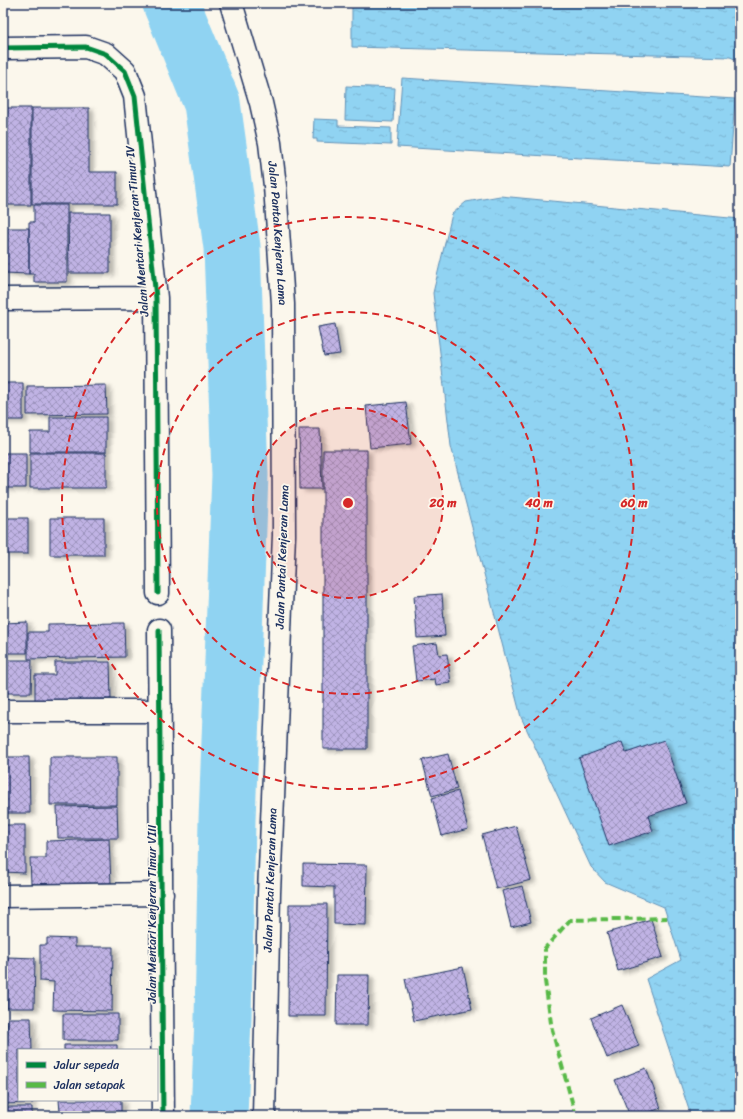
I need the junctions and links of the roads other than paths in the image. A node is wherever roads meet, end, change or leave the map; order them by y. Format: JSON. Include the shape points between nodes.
{"nodes":[{"id":1,"x":231,"y":3,"type":"edge"},
{"id":2,"x":3,"y":48,"type":"edge"},
{"id":3,"x":156,"y":298,"type":"junction"},
{"id":4,"x":3,"y":299,"type":"edge"},
{"id":5,"x":158,"y":593,"type":"dead end"},
{"id":6,"x":159,"y":630,"type":"dead end"},
{"id":7,"x":3,"y":711,"type":"edge"},
{"id":8,"x":160,"y":711,"type":"junction"},
{"id":9,"x":162,"y":894,"type":"junction"},
{"id":10,"x":3,"y":896,"type":"edge"},
{"id":11,"x":163,"y":1116,"type":"edge"},
{"id":12,"x":264,"y":1116,"type":"edge"}],
"edges":[{"from":1,"to":12,"type":"street","name":"Jalan Pantai Kenjeran Lama","via":[[261,103],[270,143],[283,304],[284,535],[269,893]]},
{"from":2,"to":3,"type":"street","name":"Jalan Mentari Kenjeran Timur IV","via":[[86,47],[106,54],[124,71],[134,96]]},
{"from":3,"to":4,"type":"street"},
{"from":3,"to":5,"type":"street","name":"Jalan Mentari Kenjeran Timur IV"},
{"from":6,"to":8,"type":"street"},
{"from":7,"to":8,"type":"street"},
{"from":8,"to":9,"type":"street","name":"Jalan Mentari Kenjeran Timur VIII"},
{"from":9,"to":10,"type":"street"},
{"from":9,"to":11,"type":"street","name":"Jalan Mentari Kenjeran Timur VIII"}]}
